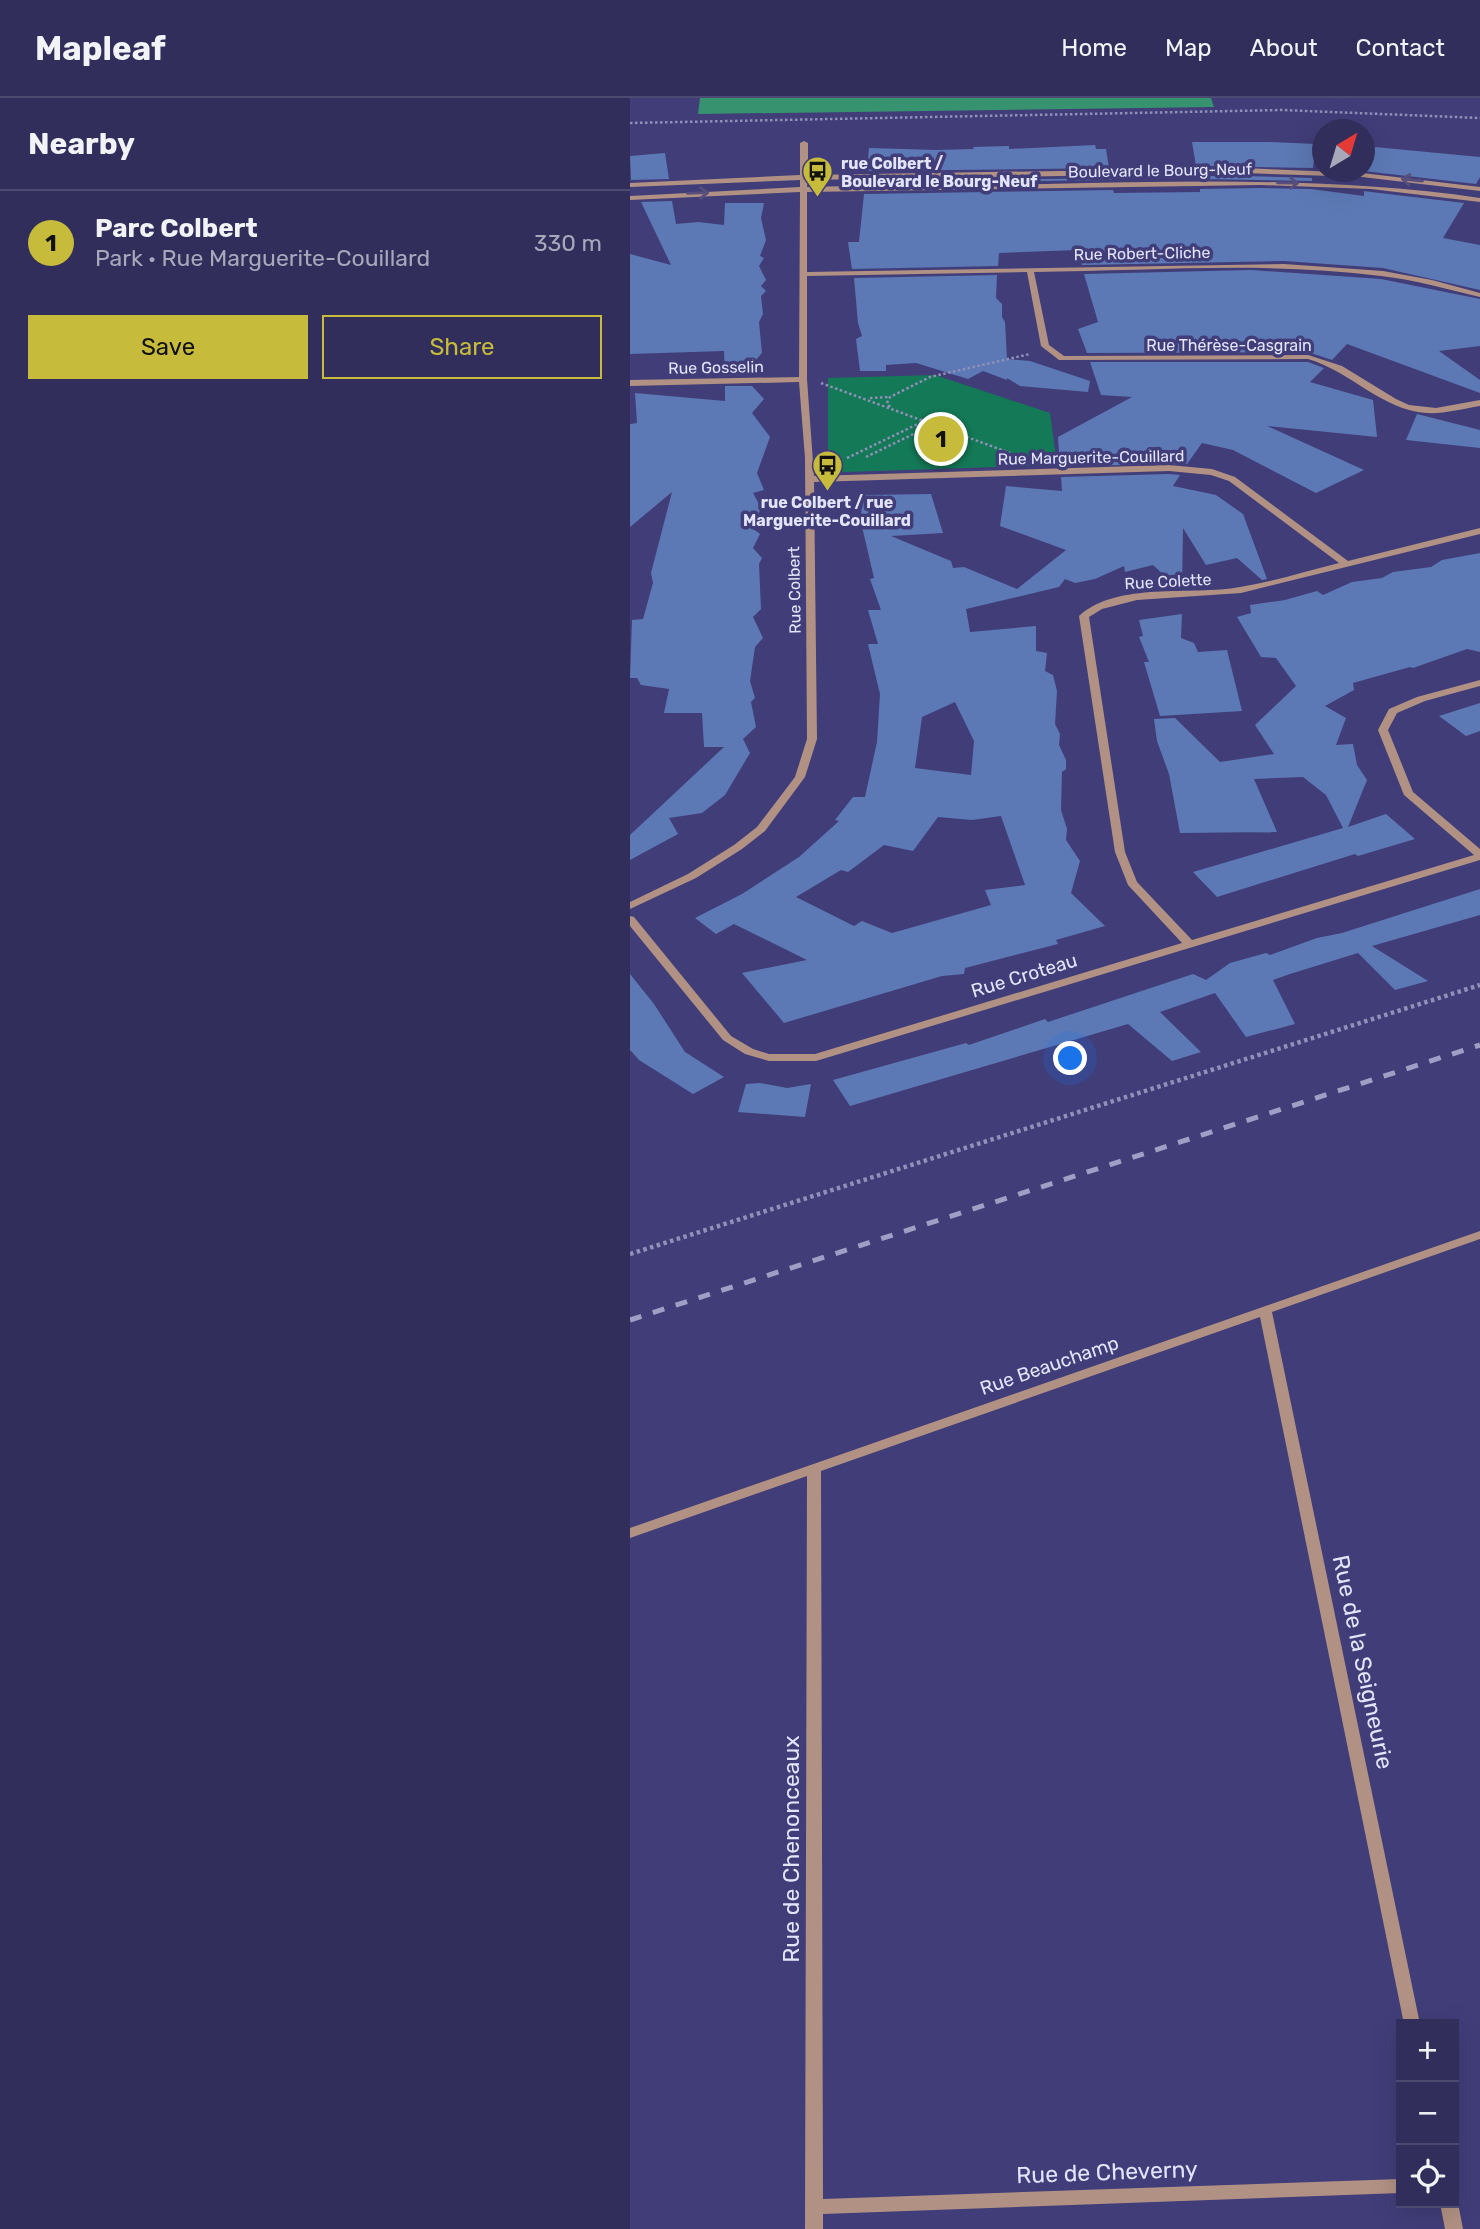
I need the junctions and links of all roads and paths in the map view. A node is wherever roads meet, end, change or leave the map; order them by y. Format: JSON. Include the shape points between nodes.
{"nodes":[{"id":1,"x":1480,"y":118,"type":"edge"},
{"id":2,"x":630,"y":123,"type":"edge"},
{"id":3,"x":804,"y":143,"type":"dead end"},
{"id":4,"x":803,"y":178,"type":"junction"},
{"id":5,"x":630,"y":185,"type":"edge"},
{"id":6,"x":1480,"y":189,"type":"edge"},
{"id":7,"x":803,"y":191,"type":"junction"},
{"id":8,"x":630,"y":198,"type":"edge"},
{"id":9,"x":1480,"y":200,"type":"edge"},
{"id":10,"x":1030,"y":270,"type":"junction"},
{"id":11,"x":803,"y":274,"type":"junction"},
{"id":12,"x":1480,"y":295,"type":"edge"},
{"id":13,"x":1048,"y":350,"type":"junction"},
{"id":14,"x":803,"y":379,"type":"junction"},
{"id":15,"x":630,"y":383,"type":"edge"},
{"id":16,"x":890,"y":397,"type":"junction"},
{"id":17,"x":866,"y":398,"type":"junction"},
{"id":18,"x":1480,"y":403,"type":"edge"},
{"id":19,"x":890,"y":407,"type":"junction"},
{"id":20,"x":924,"y":421,"type":"junction"},
{"id":21,"x":934,"y":424,"type":"junction"},
{"id":22,"x":809,"y":464,"type":"junction"},
{"id":23,"x":1043,"y":473,"type":"junction"},
{"id":24,"x":850,"y":478,"type":"junction"},
{"id":25,"x":809,"y":479,"type":"junction"},
{"id":26,"x":1480,"y":531,"type":"edge"},
{"id":27,"x":1345,"y":563,"type":"junction"},
{"id":28,"x":1480,"y":682,"type":"edge"},
{"id":29,"x":1480,"y":856,"type":"edge"},
{"id":30,"x":630,"y":906,"type":"edge"},
{"id":31,"x":630,"y":919,"type":"edge"},
{"id":32,"x":1189,"y":944,"type":"junction"},
{"id":33,"x":1480,"y":985,"type":"edge"},
{"id":34,"x":1480,"y":1235,"type":"edge"},
{"id":35,"x":630,"y":1254,"type":"edge"},
{"id":36,"x":1265,"y":1310,"type":"junction"},
{"id":37,"x":814,"y":1468,"type":"junction"},
{"id":38,"x":630,"y":1533,"type":"edge"},
{"id":39,"x":1411,"y":2019,"type":"edge"},
{"id":40,"x":1396,"y":2186,"type":"edge"},
{"id":41,"x":814,"y":2207,"type":"junction"},
{"id":42,"x":1450,"y":2208,"type":"edge"},
{"id":43,"x":814,"y":2229,"type":"edge"},
{"id":44,"x":1454,"y":2229,"type":"edge"}],
"edges":[{"from":1,"to":2,"type":"path","via":[[1282,110]]},
{"from":3,"to":4,"type":"street","name":"Rue Colbert"},
{"from":4,"to":5,"type":"street","name":"Boulevard le Bourg-Neuf"},
{"from":6,"to":4,"type":"street","name":"Boulevard le Bourg-Neuf","one_way":true,"via":[[1369,176],[1241,170]]},
{"from":4,"to":7,"type":"street","name":"Rue Colbert"},
{"from":8,"to":7,"type":"street","name":"Boulevard le Bourg-Neuf","one_way":true},
{"from":7,"to":9,"type":"street","name":"Boulevard le Bourg-Neuf","one_way":true,"via":[[1290,183]]},
{"from":7,"to":11,"type":"street","name":"Rue Colbert"},
{"from":10,"to":11,"type":"street","name":"Rue Robert-Cliche"},
{"from":10,"to":12,"type":"street","name":"Rue Robert-Cliche","via":[[1202,265],[1334,268],[1419,279]]},
{"from":10,"to":13,"type":"street"},
{"from":11,"to":14,"type":"street","name":"Rue Colbert"},
{"from":13,"to":16,"type":"path","via":[[930,377]]},
{"from":13,"to":18,"type":"street","name":"Rue Thérèse-Casgrain","via":[[1074,360],[1308,357],[1333,362],[1407,408],[1430,411]]},
{"from":14,"to":15,"type":"street","name":"Rue Gosselin"},
{"from":14,"to":17,"type":"path"},
{"from":14,"to":22,"type":"street","name":"Rue Colbert"},
{"from":16,"to":17,"type":"path"},
{"from":16,"to":19,"type":"path"},
{"from":17,"to":19,"type":"path"},
{"from":19,"to":20,"type":"path"},
{"from":20,"to":21,"type":"path"},
{"from":20,"to":22,"type":"path","via":[[839,462]]},
{"from":21,"to":23,"type":"path","via":[[1028,460]]},
{"from":21,"to":24,"type":"path","via":[[847,467]]},
{"from":22,"to":25,"type":"street","name":"Rue Colbert"},
{"from":23,"to":24,"type":"street","name":"Rue Marguerite-Couillard"},
{"from":23,"to":27,"type":"street","name":"Rue Marguerite-Couillard","via":[[1170,468],[1212,472],[1232,479]]},
{"from":24,"to":25,"type":"street","name":"Rue Marguerite-Couillard"},
{"from":25,"to":30,"type":"street","name":"Rue Colbert","via":[[812,739],[800,777],[761,829],[738,847],[666,891]]},
{"from":26,"to":27,"type":"street","name":"Rue Colette"},
{"from":27,"to":32,"type":"street","name":"Rue Colette","via":[[1217,594],[1123,598],[1105,602],[1084,616],[1120,852],[1132,883]]},
{"from":28,"to":29,"type":"street","via":[[1393,711],[1383,730],[1408,793]]},
{"from":29,"to":32,"type":"street","name":"Rue Croteau"},
{"from":31,"to":32,"type":"street","name":"Rue Croteau","via":[[727,1038],[746,1052],[776,1060],[816,1057]]},
{"from":33,"to":35,"type":"path"},
{"from":34,"to":36,"type":"street","name":"Rue Beauchamp"},
{"from":36,"to":37,"type":"street","name":"Rue Beauchamp"},
{"from":36,"to":39,"type":"street","name":"Rue de la Seigneurie"},
{"from":37,"to":38,"type":"street","name":"Rue Beauchamp"},
{"from":37,"to":41,"type":"street","name":"Rue de Chenonceaux"},
{"from":40,"to":41,"type":"street","name":"Rue de Cheverny"},
{"from":41,"to":43,"type":"street","name":"Rue de Chenonceaux"},
{"from":42,"to":44,"type":"street"}]}
